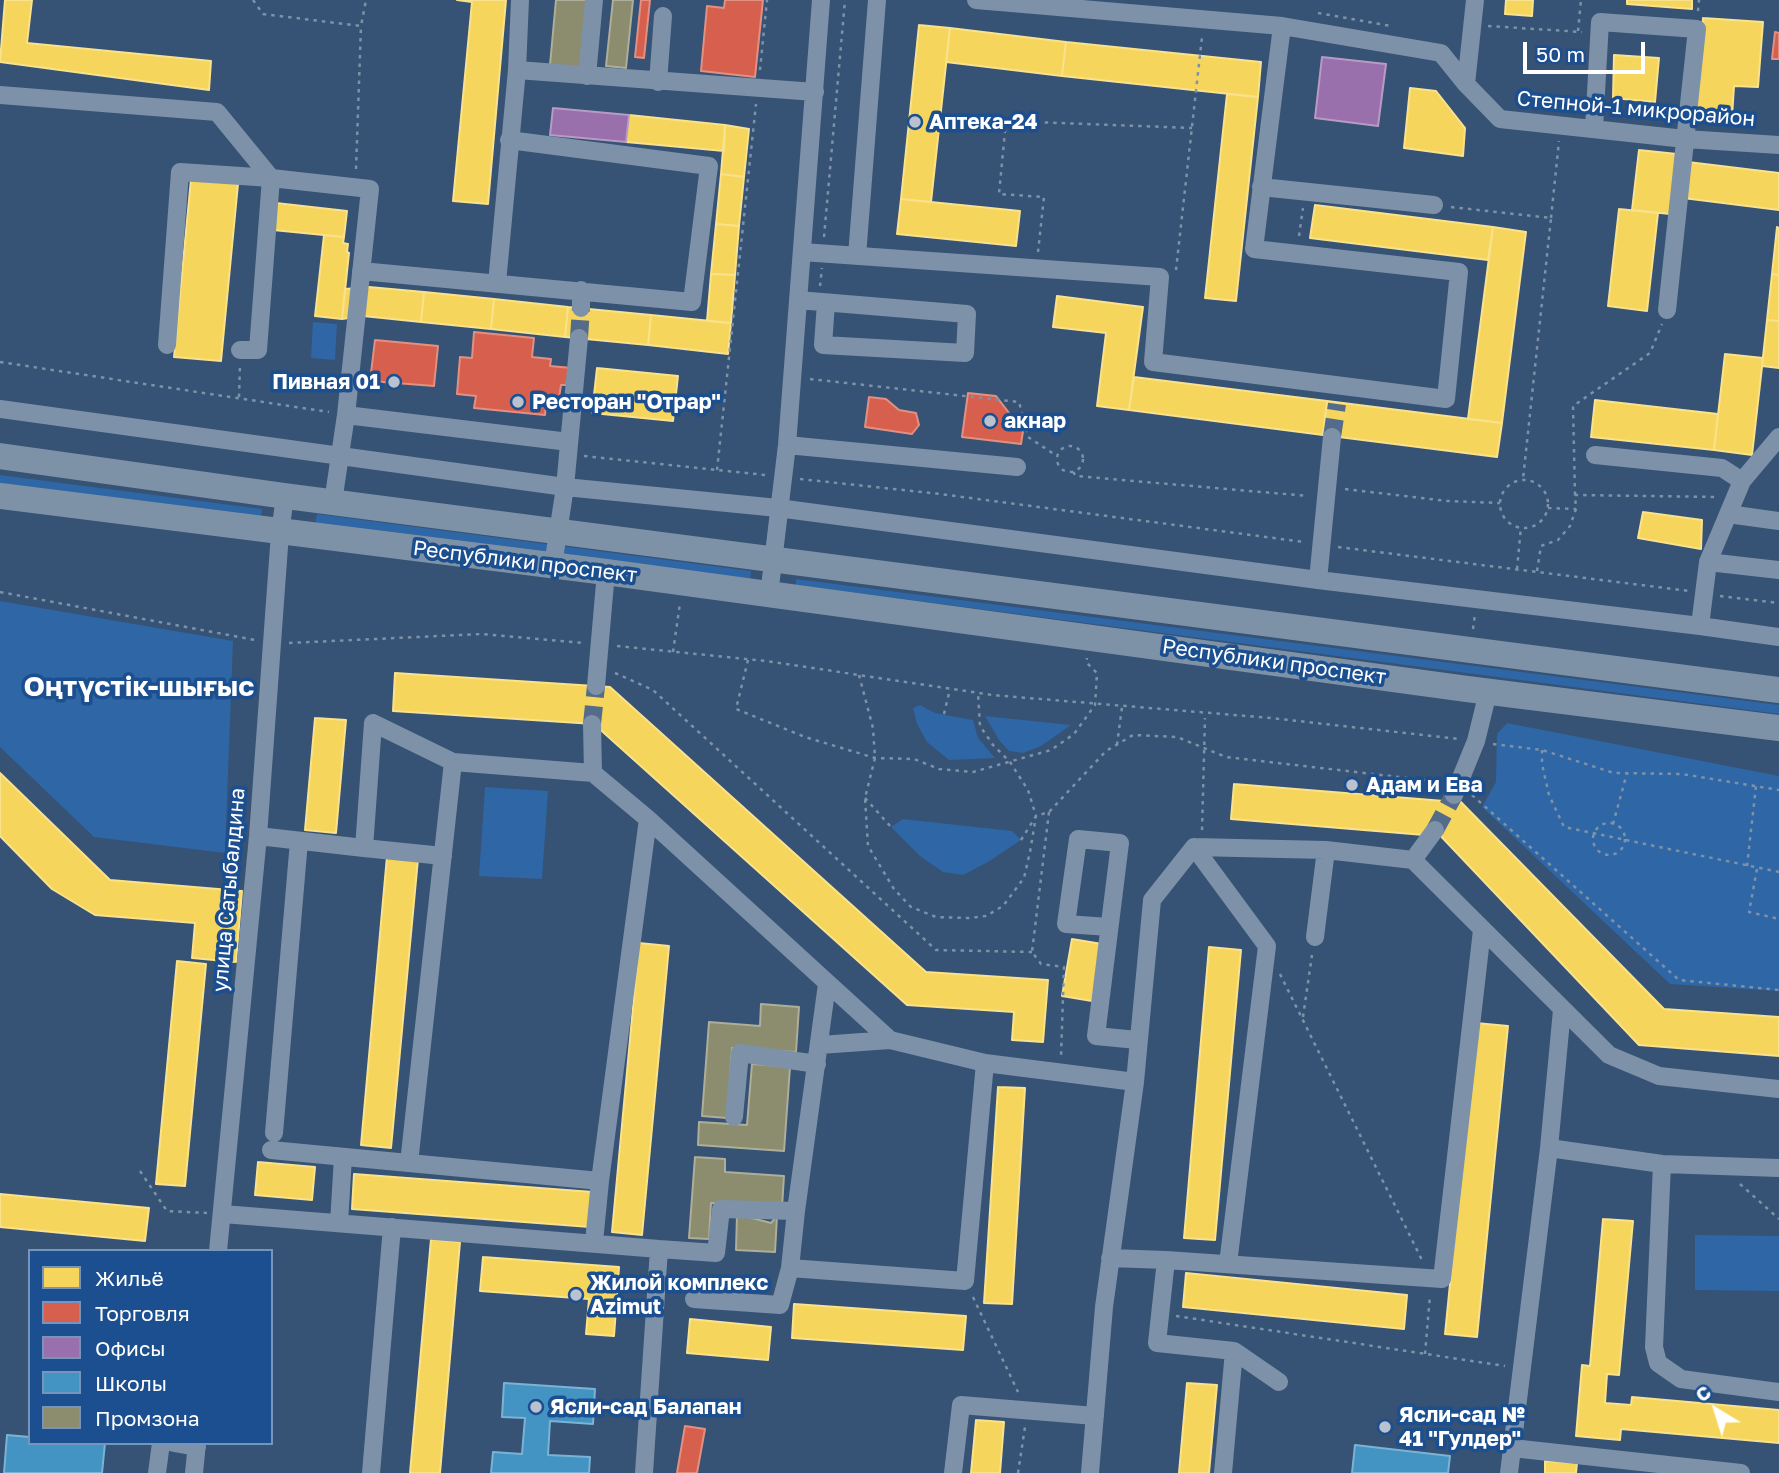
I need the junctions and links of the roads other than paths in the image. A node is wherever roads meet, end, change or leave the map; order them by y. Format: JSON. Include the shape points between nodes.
{"nodes":[{"id":1,"x":520,"y":0,"type":"edge"},
{"id":2,"x":594,"y":0,"type":"edge"},
{"id":3,"x":821,"y":0,"type":"edge"},
{"id":4,"x":877,"y":0,"type":"edge"},
{"id":5,"x":976,"y":0,"type":"edge"},
{"id":6,"x":1475,"y":0,"type":"edge"},
{"id":7,"x":663,"y":16,"type":"dead end"},
{"id":8,"x":1282,"y":26,"type":"junction"},
{"id":9,"x":517,"y":70,"type":"junction"},
{"id":10,"x":587,"y":76,"type":"junction"},
{"id":11,"x":658,"y":82,"type":"junction"},
{"id":12,"x":1466,"y":85,"type":"junction"},
{"id":13,"x":815,"y":92,"type":"junction"},
{"id":14,"x":0,"y":95,"type":"edge"},
{"id":15,"x":1594,"y":128,"type":"junction"},
{"id":16,"x":1685,"y":139,"type":"junction"},
{"id":17,"x":509,"y":140,"type":"junction"},
{"id":18,"x":1779,"y":145,"type":"edge"},
{"id":19,"x":271,"y":178,"type":"junction"},
{"id":20,"x":1261,"y":187,"type":"junction"},
{"id":21,"x":1434,"y":205,"type":"road end"},
{"id":22,"x":802,"y":252,"type":"junction"},
{"id":23,"x":857,"y":256,"type":"junction"},
{"id":24,"x":362,"y":271,"type":"junction"},
{"id":25,"x":497,"y":283,"type":"junction"},
{"id":26,"x":823,"y":297,"type":"junction"},
{"id":27,"x":798,"y":300,"type":"junction"},
{"id":28,"x":1667,"y":310,"type":"road end"},
{"id":29,"x":579,"y":338,"type":"tunnel mouth"},
{"id":30,"x":167,"y":345,"type":"dead end"},
{"id":31,"x":240,"y":350,"type":"road end"},
{"id":32,"x":0,"y":409,"type":"edge"},
{"id":33,"x":346,"y":415,"type":"junction"},
{"id":34,"x":1332,"y":437,"type":"tunnel mouth"},
{"id":35,"x":1779,"y":437,"type":"edge"},
{"id":36,"x":795,"y":446,"type":"junction"},
{"id":37,"x":568,"y":448,"type":"junction"},
{"id":38,"x":340,"y":455,"type":"junction"},
{"id":39,"x":1595,"y":455,"type":"dead end"},
{"id":40,"x":0,"y":456,"type":"edge"},
{"id":41,"x":1017,"y":467,"type":"dead end"},
{"id":42,"x":565,"y":487,"type":"junction"},
{"id":43,"x":1739,"y":489,"type":"junction"},
{"id":44,"x":0,"y":496,"type":"edge"},
{"id":45,"x":285,"y":496,"type":"junction"},
{"id":46,"x":333,"y":502,"type":"junction"},
{"id":47,"x":778,"y":508,"type":"junction"},
{"id":48,"x":1728,"y":514,"type":"junction"},
{"id":49,"x":1779,"y":521,"type":"edge"},
{"id":50,"x":558,"y":531,"type":"junction"},
{"id":51,"x":281,"y":533,"type":"junction"},
{"id":52,"x":774,"y":559,"type":"junction"},
{"id":53,"x":1708,"y":562,"type":"junction"},
{"id":54,"x":553,"y":565,"type":"junction"},
{"id":55,"x":1779,"y":570,"type":"edge"},
{"id":56,"x":606,"y":572,"type":"junction"},
{"id":57,"x":1318,"y":580,"type":"junction"},
{"id":58,"x":769,"y":595,"type":"junction"},
{"id":59,"x":1700,"y":625,"type":"junction"},
{"id":60,"x":1779,"y":637,"type":"edge"},
{"id":61,"x":596,"y":686,"type":"tunnel mouth"},
{"id":62,"x":1779,"y":690,"type":"edge"},
{"id":63,"x":1489,"y":692,"type":"junction"},
{"id":64,"x":592,"y":724,"type":"tunnel mouth"},
{"id":65,"x":1779,"y":728,"type":"edge"},
{"id":66,"x":453,"y":762,"type":"junction"},
{"id":67,"x":593,"y":773,"type":"junction"},
{"id":68,"x":1457,"y":789,"type":"tunnel mouth"},
{"id":69,"x":648,"y":819,"type":"junction"},
{"id":70,"x":1435,"y":830,"type":"tunnel mouth"},
{"id":71,"x":258,"y":836,"type":"junction"},
{"id":72,"x":299,"y":841,"type":"junction"},
{"id":73,"x":1198,"y":847,"type":"junction"},
{"id":74,"x":364,"y":848,"type":"junction"},
{"id":75,"x":1326,"y":850,"type":"junction"},
{"id":76,"x":443,"y":856,"type":"junction"},
{"id":77,"x":1413,"y":860,"type":"junction"},
{"id":78,"x":1109,"y":927,"type":"junction"},
{"id":79,"x":1482,"y":930,"type":"junction"},
{"id":80,"x":1315,"y":937,"type":"road end"},
{"id":81,"x":827,"y":984,"type":"junction"},
{"id":82,"x":1562,"y":1010,"type":"junction"},
{"id":83,"x":890,"y":1040,"type":"junction"},
{"id":84,"x":1138,"y":1040,"type":"junction"},
{"id":85,"x":820,"y":1045,"type":"junction"},
{"id":86,"x":985,"y":1063,"type":"junction"},
{"id":87,"x":817,"y":1064,"type":"junction"},
{"id":88,"x":1135,"y":1082,"type":"junction"},
{"id":89,"x":1779,"y":1089,"type":"edge"},
{"id":90,"x":734,"y":1117,"type":"dead end"},
{"id":91,"x":1549,"y":1148,"type":"junction"},
{"id":92,"x":344,"y":1157,"type":"junction"},
{"id":93,"x":409,"y":1163,"type":"junction"},
{"id":94,"x":1662,"y":1164,"type":"junction"},
{"id":95,"x":1779,"y":1168,"type":"edge"},
{"id":96,"x":600,"y":1181,"type":"junction"},
{"id":97,"x":796,"y":1211,"type":"junction"},
{"id":98,"x":223,"y":1214,"type":"junction"},
{"id":99,"x":339,"y":1223,"type":"junction"},
{"id":100,"x":392,"y":1227,"type":"junction"},
{"id":101,"x":594,"y":1242,"type":"junction"},
{"id":102,"x":218,"y":1249,"type":"edge"},
{"id":103,"x":659,"y":1249,"type":"junction"},
{"id":104,"x":1110,"y":1258,"type":"junction"},
{"id":105,"x":1166,"y":1260,"type":"junction"},
{"id":106,"x":1228,"y":1264,"type":"junction"},
{"id":107,"x":790,"y":1268,"type":"junction"},
{"id":108,"x":694,"y":1299,"type":"dead end"},
{"id":109,"x":1234,"y":1351,"type":"junction"},
{"id":110,"x":1279,"y":1382,"type":"dead end"},
{"id":111,"x":1779,"y":1392,"type":"edge"},
{"id":112,"x":1095,"y":1416,"type":"junction"},
{"id":113,"x":161,"y":1445,"type":"edge"},
{"id":114,"x":197,"y":1445,"type":"edge"},
{"id":115,"x":1512,"y":1448,"type":"junction"},
{"id":116,"x":1590,"y":1465,"type":"edge"},
{"id":117,"x":157,"y":1473,"type":"edge"},
{"id":118,"x":194,"y":1473,"type":"edge"},
{"id":119,"x":371,"y":1473,"type":"edge"},
{"id":120,"x":644,"y":1473,"type":"edge"},
{"id":121,"x":953,"y":1473,"type":"edge"},
{"id":122,"x":1090,"y":1473,"type":"edge"},
{"id":123,"x":1223,"y":1473,"type":"edge"},
{"id":124,"x":1509,"y":1473,"type":"edge"},
{"id":125,"x":1741,"y":1473,"type":"edge"}],
"edges":[{"from":1,"to":9,"type":"street"},
{"from":2,"to":10,"type":"street"},
{"from":3,"to":13,"type":"street"},
{"from":4,"to":23,"type":"street"},
{"from":5,"to":8,"type":"street","name":"Степной-1 микрорайон"},
{"from":6,"to":12,"type":"street"},
{"from":7,"to":11,"type":"street"},
{"from":8,"to":12,"type":"street","name":"Степной-1 микрорайон","via":[[1441,53]]},
{"from":8,"to":20,"type":"street"},
{"from":9,"to":10,"type":"street"},
{"from":9,"to":17,"type":"street"},
{"from":10,"to":11,"type":"street"},
{"from":11,"to":13,"type":"street"},
{"from":12,"to":15,"type":"street","name":"Степной-1 микрорайон","via":[[1500,119]]},
{"from":13,"to":22,"type":"street"},
{"from":14,"to":19,"type":"street","via":[[217,112]]},
{"from":15,"to":16,"type":"street","name":"Степной-1 микрорайон"},
{"from":15,"to":16,"type":"street","via":[[1600,22],[1696,29]]},
{"from":16,"to":18,"type":"street","name":"Степной-1 микрорайон"},
{"from":16,"to":28,"type":"street"},
{"from":17,"to":25,"type":"street"},
{"from":17,"to":25,"type":"street","via":[[709,166],[692,302],[581,299]]},
{"from":19,"to":24,"type":"street","via":[[370,189]]},
{"from":19,"to":30,"type":"street","via":[[180,172]]},
{"from":19,"to":31,"type":"street","via":[[258,350]]},
{"from":20,"to":21,"type":"street"},
{"from":20,"to":23,"type":"street","via":[[1254,249],[1459,272],[1446,399],[1338,396],[1153,362],[1160,277]]},
{"from":22,"to":23,"type":"street"},
{"from":22,"to":27,"type":"street"},
{"from":24,"to":25,"type":"street"},
{"from":24,"to":33,"type":"street"},
{"from":26,"to":26,"type":"street","via":[[967,314],[965,353],[823,345]]},
{"from":26,"to":27,"type":"street"},
{"from":27,"to":36,"type":"street"},
{"from":29,"to":37,"type":"street"},
{"from":32,"to":38,"type":"street"},
{"from":33,"to":37,"type":"street"},
{"from":33,"to":38,"type":"street"},
{"from":34,"to":57,"type":"street"},
{"from":35,"to":43,"type":"street"},
{"from":36,"to":41,"type":"street"},
{"from":36,"to":47,"type":"street","via":[[791,478]]},
{"from":37,"to":42,"type":"street"},
{"from":38,"to":42,"type":"street"},
{"from":38,"to":46,"type":"street"},
{"from":39,"to":43,"type":"street","via":[[1721,468]]},
{"from":40,"to":45,"type":"highway","name":"Республики проспект"},
{"from":42,"to":47,"type":"street"},
{"from":42,"to":50,"type":"street"},
{"from":43,"to":48,"type":"street"},
{"from":44,"to":51,"type":"highway","name":"Республики проспект"},
{"from":45,"to":46,"type":"highway","name":"Республики проспект"},
{"from":45,"to":51,"type":"street"},
{"from":46,"to":50,"type":"highway","name":"Республики проспект"},
{"from":47,"to":52,"type":"street"},
{"from":47,"to":57,"type":"street"},
{"from":48,"to":49,"type":"street"},
{"from":48,"to":53,"type":"street"},
{"from":50,"to":52,"type":"highway","name":"Республики проспект"},
{"from":50,"to":54,"type":"street"},
{"from":51,"to":54,"type":"highway","name":"Республики проспект"},
{"from":51,"to":71,"type":"street","name":"улица Сатыбалдина"},
{"from":52,"to":58,"type":"street"},
{"from":52,"to":62,"type":"highway","name":"Республики проспект"},
{"from":53,"to":55,"type":"street"},
{"from":53,"to":59,"type":"street"},
{"from":54,"to":56,"type":"highway","name":"Республики проспект"},
{"from":56,"to":58,"type":"highway","name":"Республики проспект"},
{"from":56,"to":61,"type":"street"},
{"from":57,"to":59,"type":"street"},
{"from":58,"to":63,"type":"highway","name":"Республики проспект"},
{"from":59,"to":60,"type":"street"},
{"from":63,"to":65,"type":"highway","name":"Республики проспект"},
{"from":63,"to":68,"type":"street"},
{"from":64,"to":67,"type":"street"},
{"from":66,"to":67,"type":"street"},
{"from":66,"to":74,"type":"street","via":[[373,723]]},
{"from":66,"to":76,"type":"street"},
{"from":67,"to":69,"type":"street"},
{"from":69,"to":81,"type":"street"},
{"from":69,"to":96,"type":"street"},
{"from":70,"to":77,"type":"street"},
{"from":71,"to":72,"type":"street"},
{"from":71,"to":98,"type":"street","name":"улица Сатыбалдина"},
{"from":72,"to":74,"type":"street"},
{"from":72,"to":92,"type":"street","via":[[272,1141]]},
{"from":73,"to":75,"type":"street"},
{"from":73,"to":84,"type":"street","via":[[1152,900]]},
{"from":73,"to":106,"type":"street","via":[[1266,946]]},
{"from":74,"to":76,"type":"street"},
{"from":75,"to":77,"type":"street"},
{"from":75,"to":80,"type":"street"},
{"from":76,"to":93,"type":"street"},
{"from":77,"to":79,"type":"street"},
{"from":78,"to":78,"type":"street","via":[[1119,843],[1078,839],[1066,924]]},
{"from":78,"to":84,"type":"street","via":[[1096,1036]]},
{"from":79,"to":82,"type":"street"},
{"from":79,"to":106,"type":"street","via":[[1442,1279]]},
{"from":81,"to":83,"type":"street"},
{"from":81,"to":85,"type":"street"},
{"from":82,"to":89,"type":"street","via":[[1609,1055],[1659,1076]]},
{"from":82,"to":91,"type":"street"},
{"from":83,"to":85,"type":"street"},
{"from":83,"to":86,"type":"street"},
{"from":84,"to":88,"type":"street"},
{"from":85,"to":87,"type":"street"},
{"from":86,"to":88,"type":"street"},
{"from":86,"to":107,"type":"street","via":[[965,1281]]},
{"from":87,"to":90,"type":"street","via":[[740,1053]]},
{"from":87,"to":97,"type":"street"},
{"from":88,"to":104,"type":"street"},
{"from":91,"to":94,"type":"street"},
{"from":91,"to":115,"type":"street"},
{"from":92,"to":93,"type":"street"},
{"from":92,"to":99,"type":"street"},
{"from":93,"to":96,"type":"street"},
{"from":94,"to":95,"type":"street"},
{"from":94,"to":111,"type":"street","via":[[1654,1347],[1658,1363],[1681,1379]]},
{"from":96,"to":101,"type":"street"},
{"from":97,"to":103,"type":"street","via":[[721,1209],[716,1253]]},
{"from":97,"to":107,"type":"street"},
{"from":98,"to":99,"type":"street"},
{"from":98,"to":102,"type":"street","name":"улица Сатыбалдина"},
{"from":99,"to":100,"type":"street"},
{"from":100,"to":101,"type":"street"},
{"from":100,"to":119,"type":"street"},
{"from":101,"to":103,"type":"street"},
{"from":103,"to":120,"type":"street"},
{"from":104,"to":105,"type":"street"},
{"from":104,"to":112,"type":"street"},
{"from":105,"to":106,"type":"street"},
{"from":105,"to":109,"type":"street","via":[[1157,1343]]},
{"from":107,"to":108,"type":"street","via":[[780,1305]]},
{"from":109,"to":110,"type":"street"},
{"from":109,"to":123,"type":"street"},
{"from":112,"to":121,"type":"street","via":[[961,1405]]},
{"from":112,"to":122,"type":"street"},
{"from":113,"to":117,"type":"street"},
{"from":114,"to":118,"type":"street"},
{"from":115,"to":116,"type":"street"},
{"from":115,"to":124,"type":"street"},
{"from":116,"to":125,"type":"street"}]}
